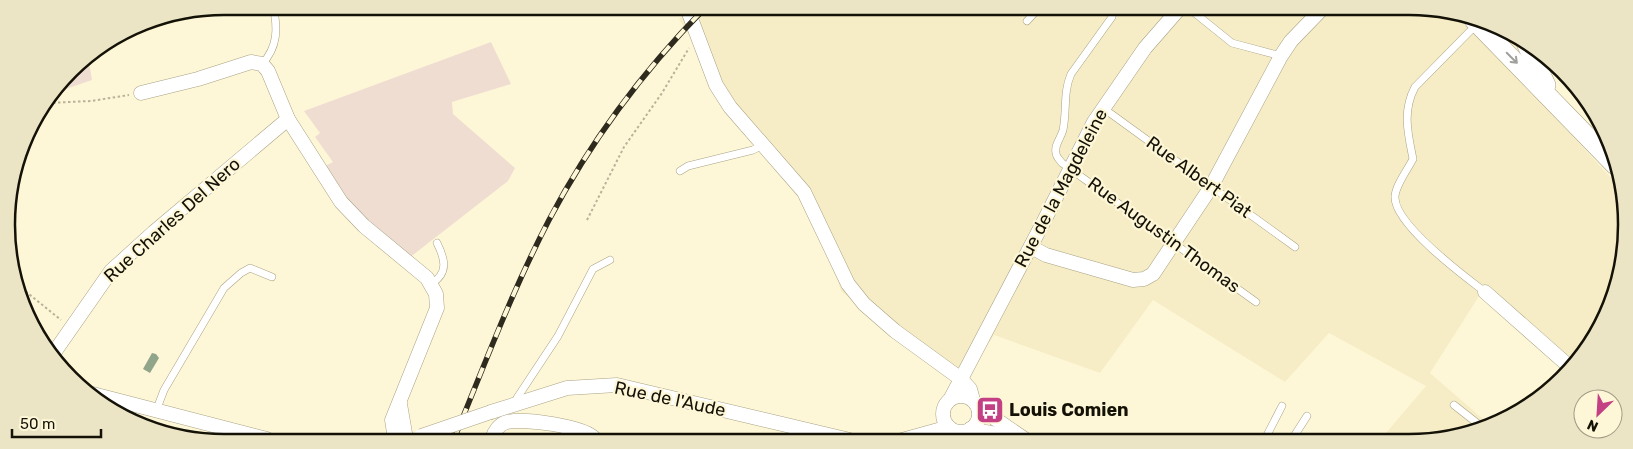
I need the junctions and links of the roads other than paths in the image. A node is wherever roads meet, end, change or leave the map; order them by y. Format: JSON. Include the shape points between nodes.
{"nodes":[{"id":1,"x":275,"y":15,"type":"edge"},
{"id":2,"x":690,"y":15,"type":"edge"},
{"id":3,"x":1032,"y":15,"type":"edge"},
{"id":4,"x":1112,"y":15,"type":"edge"},
{"id":5,"x":1175,"y":15,"type":"edge"},
{"id":6,"x":1197,"y":15,"type":"edge"},
{"id":7,"x":1315,"y":15,"type":"edge"},
{"id":8,"x":1027,"y":21,"type":"dead end"},
{"id":9,"x":1473,"y":25,"type":"edge"},
{"id":10,"x":1482,"y":28,"type":"edge"},
{"id":11,"x":1281,"y":56,"type":"junction"},
{"id":12,"x":1539,"y":62,"type":"edge"},
{"id":13,"x":262,"y":64,"type":"junction"},
{"id":14,"x":141,"y":93,"type":"road end"},
{"id":15,"x":1556,"y":103,"type":"junction"},
{"id":16,"x":1102,"y":107,"type":"junction"},
{"id":17,"x":288,"y":119,"type":"junction"},
{"id":18,"x":763,"y":145,"type":"junction"},
{"id":19,"x":1607,"y":156,"type":"edge"},
{"id":20,"x":1071,"y":168,"type":"junction"},
{"id":21,"x":680,"y":171,"type":"dead end"},
{"id":22,"x":1211,"y":187,"type":"junction"},
{"id":23,"x":1174,"y":242,"type":"junction"},
{"id":24,"x":437,"y":243,"type":"dead end"},
{"id":25,"x":1031,"y":247,"type":"junction"},
{"id":26,"x":1295,"y":247,"type":"dead end"},
{"id":27,"x":610,"y":260,"type":"dead end"},
{"id":28,"x":272,"y":277,"type":"dead end"},
{"id":29,"x":431,"y":284,"type":"junction"},
{"id":30,"x":1485,"y":292,"type":"joint"},
{"id":31,"x":1256,"y":302,"type":"dead end"},
{"id":32,"x":56,"y":350,"type":"edge"},
{"id":33,"x":1566,"y":363,"type":"edge"},
{"id":34,"x":961,"y":379,"type":"junction"},
{"id":35,"x":106,"y":397,"type":"edge"},
{"id":36,"x":538,"y":398,"type":"junction"},
{"id":37,"x":400,"y":404,"type":"junction"},
{"id":38,"x":947,"y":404,"type":"junction"},
{"id":39,"x":975,"y":404,"type":"junction"},
{"id":40,"x":1454,"y":404,"type":"dead end"},
{"id":41,"x":518,"y":405,"type":"junction"},
{"id":42,"x":1282,"y":406,"type":"dead end"},
{"id":43,"x":156,"y":411,"type":"junction"},
{"id":44,"x":1307,"y":416,"type":"dead end"},
{"id":45,"x":537,"y":422,"type":"junction"},
{"id":46,"x":1477,"y":423,"type":"edge"},
{"id":47,"x":949,"y":427,"type":"junction"},
{"id":48,"x":970,"y":429,"type":"junction"},
{"id":49,"x":247,"y":434,"type":"edge"},
{"id":50,"x":394,"y":434,"type":"edge"},
{"id":51,"x":405,"y":434,"type":"edge"},
{"id":52,"x":428,"y":434,"type":"edge"},
{"id":53,"x":495,"y":434,"type":"edge"},
{"id":54,"x":587,"y":434,"type":"edge"},
{"id":55,"x":825,"y":434,"type":"edge"},
{"id":56,"x":918,"y":434,"type":"joint"},
{"id":57,"x":995,"y":434,"type":"edge"},
{"id":58,"x":1017,"y":434,"type":"edge"},
{"id":59,"x":1268,"y":434,"type":"edge"},
{"id":60,"x":1295,"y":434,"type":"edge"}],
"edges":[{"from":1,"to":13,"type":"lane","via":[[274,45]]},
{"from":2,"to":18,"type":"street","via":[[716,85],[730,107]]},
{"from":3,"to":8,"type":"lane"},
{"from":4,"to":20,"type":"lane","name":"Rue Augustin Thomas","via":[[1067,84],[1065,116],[1056,155]]},
{"from":5,"to":16,"type":"street","name":"Rue de la Magdeleine","via":[[1145,48]]},
{"from":6,"to":11,"type":"lane","via":[[1232,43]]},
{"from":7,"to":11,"type":"street","via":[[1290,41]]},
{"from":9,"to":30,"type":"lane","via":[[1411,95],[1407,135],[1413,159],[1394,194],[1395,202],[1412,230]]},
{"from":10,"to":15,"type":"main road","one_way":true},
{"from":11,"to":22,"type":"street"},
{"from":12,"to":15,"type":"main road"},
{"from":13,"to":14,"type":"street","via":[[245,64]]},
{"from":13,"to":17,"type":"street"},
{"from":15,"to":19,"type":"main road"},
{"from":16,"to":20,"type":"street","name":"Rue de la Magdeleine"},
{"from":16,"to":22,"type":"lane","name":"Rue Albert Piat"},
{"from":17,"to":29,"type":"street","via":[[347,210]]},
{"from":17,"to":32,"type":"street","name":"Rue Charles Del Nero","via":[[111,271]]},
{"from":18,"to":21,"type":"lane"},
{"from":18,"to":34,"type":"street","via":[[804,192],[848,284],[864,304]]},
{"from":20,"to":23,"type":"lane","name":"Rue Augustin Thomas"},
{"from":20,"to":25,"type":"street","name":"Rue de la Magdeleine"},
{"from":22,"to":23,"type":"street"},
{"from":22,"to":26,"type":"lane","name":"Rue Albert Piat"},
{"from":23,"to":25,"type":"street","via":[[1153,274],[1133,280],[1046,255]]},
{"from":23,"to":31,"type":"lane","name":"Rue Augustin Thomas"},
{"from":24,"to":29,"type":"lane","via":[[445,259],[444,269],[440,279]]},
{"from":25,"to":34,"type":"street","name":"Rue de la Magdeleine"},
{"from":27,"to":41,"type":"lane","via":[[593,269],[558,336],[517,398]]},
{"from":28,"to":43,"type":"lane","via":[[250,268],[224,288],[164,390]]},
{"from":29,"to":37,"type":"street","via":[[437,308]]},
{"from":30,"to":33,"type":"street"},
{"from":34,"to":38,"type":"street","name":"Rue de la Magdeleine"},
{"from":34,"to":39,"type":"street","via":[[970,389]]},
{"from":35,"to":43,"type":"street"},
{"from":36,"to":41,"type":"street","name":"Rue de l'Aude"},
{"from":36,"to":45,"type":"street"},
{"from":36,"to":55,"type":"street","name":"Rue de l'Aude","via":[[567,388],[617,385]]},
{"from":37,"to":50,"type":"street","via":[[392,420]]},
{"from":37,"to":51,"type":"street"},
{"from":38,"to":39,"type":"street","via":[[958,396]]},
{"from":38,"to":47,"type":"street","via":[[943,416]]},
{"from":38,"to":56,"type":"street","name":"Rue de la Magdeleine"},
{"from":39,"to":48,"type":"street","via":[[979,416]]},
{"from":39,"to":58,"type":"street"},
{"from":40,"to":46,"type":"lane"},
{"from":41,"to":52,"type":"street","name":"Rue de l'Aude","bridge":true},
{"from":42,"to":59,"type":"lane"},
{"from":43,"to":49,"type":"street"},
{"from":44,"to":60,"type":"lane"},
{"from":45,"to":53,"type":"street","via":[[505,422]]},
{"from":45,"to":54,"type":"street"},
{"from":47,"to":48,"type":"street","via":[[956,431]]},
{"from":47,"to":56,"type":"street"},
{"from":48,"to":57,"type":"street"}]}
